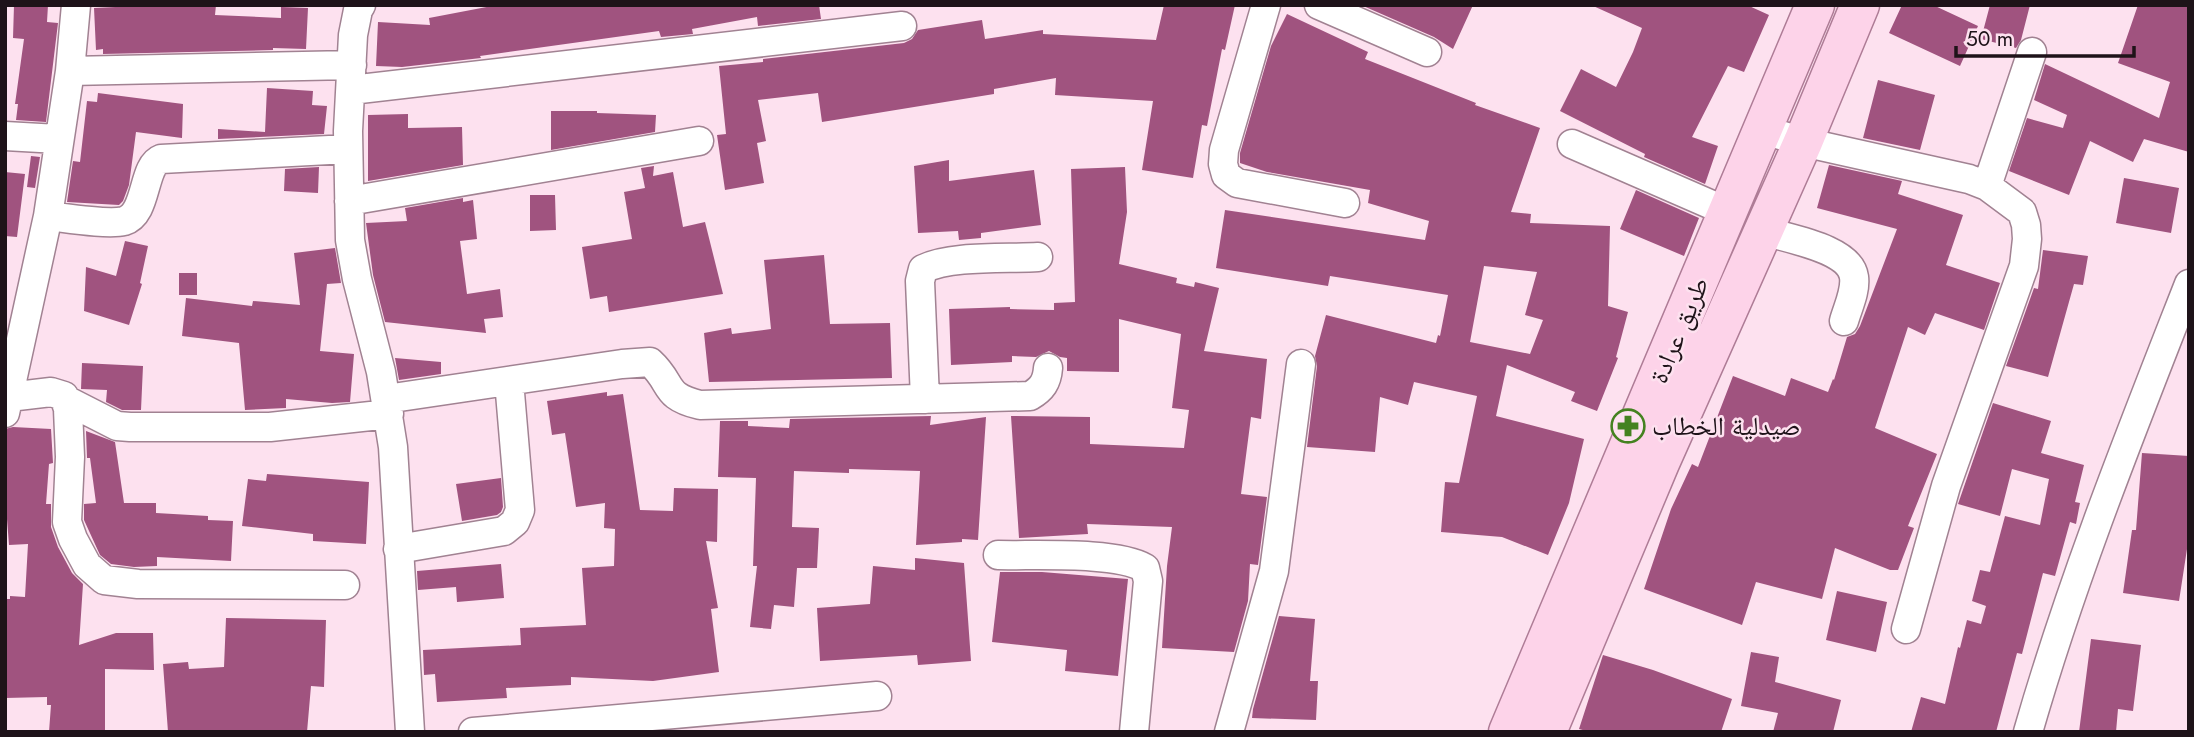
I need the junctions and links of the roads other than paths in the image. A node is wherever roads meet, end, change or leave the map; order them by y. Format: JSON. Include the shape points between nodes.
{"nodes":[{"id":1,"x":76,"y":5,"type":"edge"},
{"id":2,"x":360,"y":5,"type":"edge"},
{"id":3,"x":1266,"y":5,"type":"edge"},
{"id":4,"x":1320,"y":5,"type":"edge"},
{"id":5,"x":1815,"y":5,"type":"edge"},
{"id":6,"x":1860,"y":5,"type":"edge"},
{"id":7,"x":902,"y":26,"type":"dead end"},
{"id":8,"x":1427,"y":52,"type":"dead end"},
{"id":9,"x":2032,"y":52,"type":"dead end"},
{"id":10,"x":1790,"y":68,"type":"junction"},
{"id":11,"x":70,"y":71,"type":"junction"},
{"id":12,"x":351,"y":78,"type":"junction"},
{"id":13,"x":1829,"y":82,"type":"junction"},
{"id":14,"x":1764,"y":130,"type":"junction"},
{"id":15,"x":5,"y":136,"type":"edge"},
{"id":16,"x":58,"y":139,"type":"junction"},
{"id":17,"x":699,"y":141,"type":"dead end"},
{"id":18,"x":1803,"y":142,"type":"junction"},
{"id":19,"x":1572,"y":144,"type":"dead end"},
{"id":20,"x":348,"y":149,"type":"junction"},
{"id":21,"x":1987,"y":186,"type":"junction"},
{"id":22,"x":349,"y":201,"type":"junction"},
{"id":23,"x":1345,"y":202,"type":"dead end"},
{"id":24,"x":1728,"y":212,"type":"junction"},
{"id":25,"x":48,"y":216,"type":"junction"},
{"id":26,"x":1764,"y":231,"type":"junction"},
{"id":27,"x":1038,"y":257,"type":"dead end"},
{"id":28,"x":2187,"y":292,"type":"edge"},
{"id":29,"x":1844,"y":321,"type":"dead end"},
{"id":30,"x":1301,"y":364,"type":"dead end"},
{"id":31,"x":1048,"y":368,"type":"dead end"},
{"id":32,"x":509,"y":381,"type":"junction"},
{"id":33,"x":925,"y":399,"type":"junction"},
{"id":34,"x":66,"y":400,"type":"junction"},
{"id":35,"x":7,"y":405,"type":"edge"},
{"id":36,"x":388,"y":407,"type":"junction"},
{"id":37,"x":398,"y":548,"type":"junction"},
{"id":38,"x":998,"y":555,"type":"dead end"},
{"id":39,"x":345,"y":585,"type":"dead end"},
{"id":40,"x":1906,"y":629,"type":"dead end"},
{"id":41,"x":877,"y":696,"type":"dead end"},
{"id":42,"x":410,"y":732,"type":"edge"},
{"id":43,"x":473,"y":732,"type":"edge"},
{"id":44,"x":1134,"y":732,"type":"edge"},
{"id":45,"x":1229,"y":732,"type":"edge"},
{"id":46,"x":1508,"y":732,"type":"edge"},
{"id":47,"x":1547,"y":732,"type":"edge"},
{"id":48,"x":2028,"y":732,"type":"edge"}],
"edges":[{"from":1,"to":11,"type":"street"},
{"from":2,"to":12,"type":"street"},
{"from":3,"to":23,"type":"street","via":[[1224,150],[1226,175],[1237,183]]},
{"from":4,"to":8,"type":"street"},
{"from":5,"to":10,"type":"main road","name":"طريق عرادة"},
{"from":6,"to":13,"type":"main road"},
{"from":7,"to":12,"type":"street"},
{"from":9,"to":21,"type":"street"},
{"from":10,"to":13,"type":"main road"},
{"from":10,"to":14,"type":"main road","name":"طريق عرادة"},
{"from":11,"to":12,"type":"street"},
{"from":11,"to":16,"type":"street"},
{"from":12,"to":20,"type":"street"},
{"from":13,"to":18,"type":"main road"},
{"from":14,"to":18,"type":"street"},
{"from":14,"to":24,"type":"main road","name":"طريق عرادة"},
{"from":15,"to":16,"type":"street"},
{"from":16,"to":25,"type":"street"},
{"from":17,"to":22,"type":"street"},
{"from":18,"to":21,"type":"street"},
{"from":18,"to":26,"type":"main road"},
{"from":19,"to":24,"type":"street"},
{"from":20,"to":22,"type":"street"},
{"from":20,"to":25,"type":"street","via":[[161,159],[154,164],[136,211],[128,219]]},
{"from":21,"to":40,"type":"street","via":[[2022,212],[2027,239],[2024,266],[1946,486]]},
{"from":22,"to":36,"type":"street","via":[[357,279]]},
{"from":24,"to":46,"type":"main road","name":"طريق عرادة"},
{"from":25,"to":35,"type":"street"},
{"from":26,"to":29,"type":"street","via":[[1838,254],[1850,264],[1853,292]]},
{"from":26,"to":47,"type":"main road"},
{"from":27,"to":33,"type":"street","via":[[949,261],[923,269]]},
{"from":28,"to":48,"type":"street","via":[[2099,515]]},
{"from":30,"to":45,"type":"street","via":[[1274,571]]},
{"from":31,"to":33,"type":"street","via":[[1047,380],[1030,396]]},
{"from":32,"to":33,"type":"street","via":[[650,362],[681,401],[700,405]]},
{"from":32,"to":36,"type":"street"},
{"from":32,"to":37,"type":"street","via":[[520,510],[515,522],[504,531]]},
{"from":34,"to":35,"type":"street","via":[[51,392]]},
{"from":34,"to":36,"type":"street","via":[[130,427],[270,427]]},
{"from":34,"to":39,"type":"street","via":[[70,457],[67,522],[88,565],[104,580]]},
{"from":36,"to":37,"type":"street"},
{"from":37,"to":42,"type":"street"},
{"from":38,"to":44,"type":"street","via":[[1112,558],[1145,568],[1148,581]]},
{"from":41,"to":43,"type":"street"}]}
